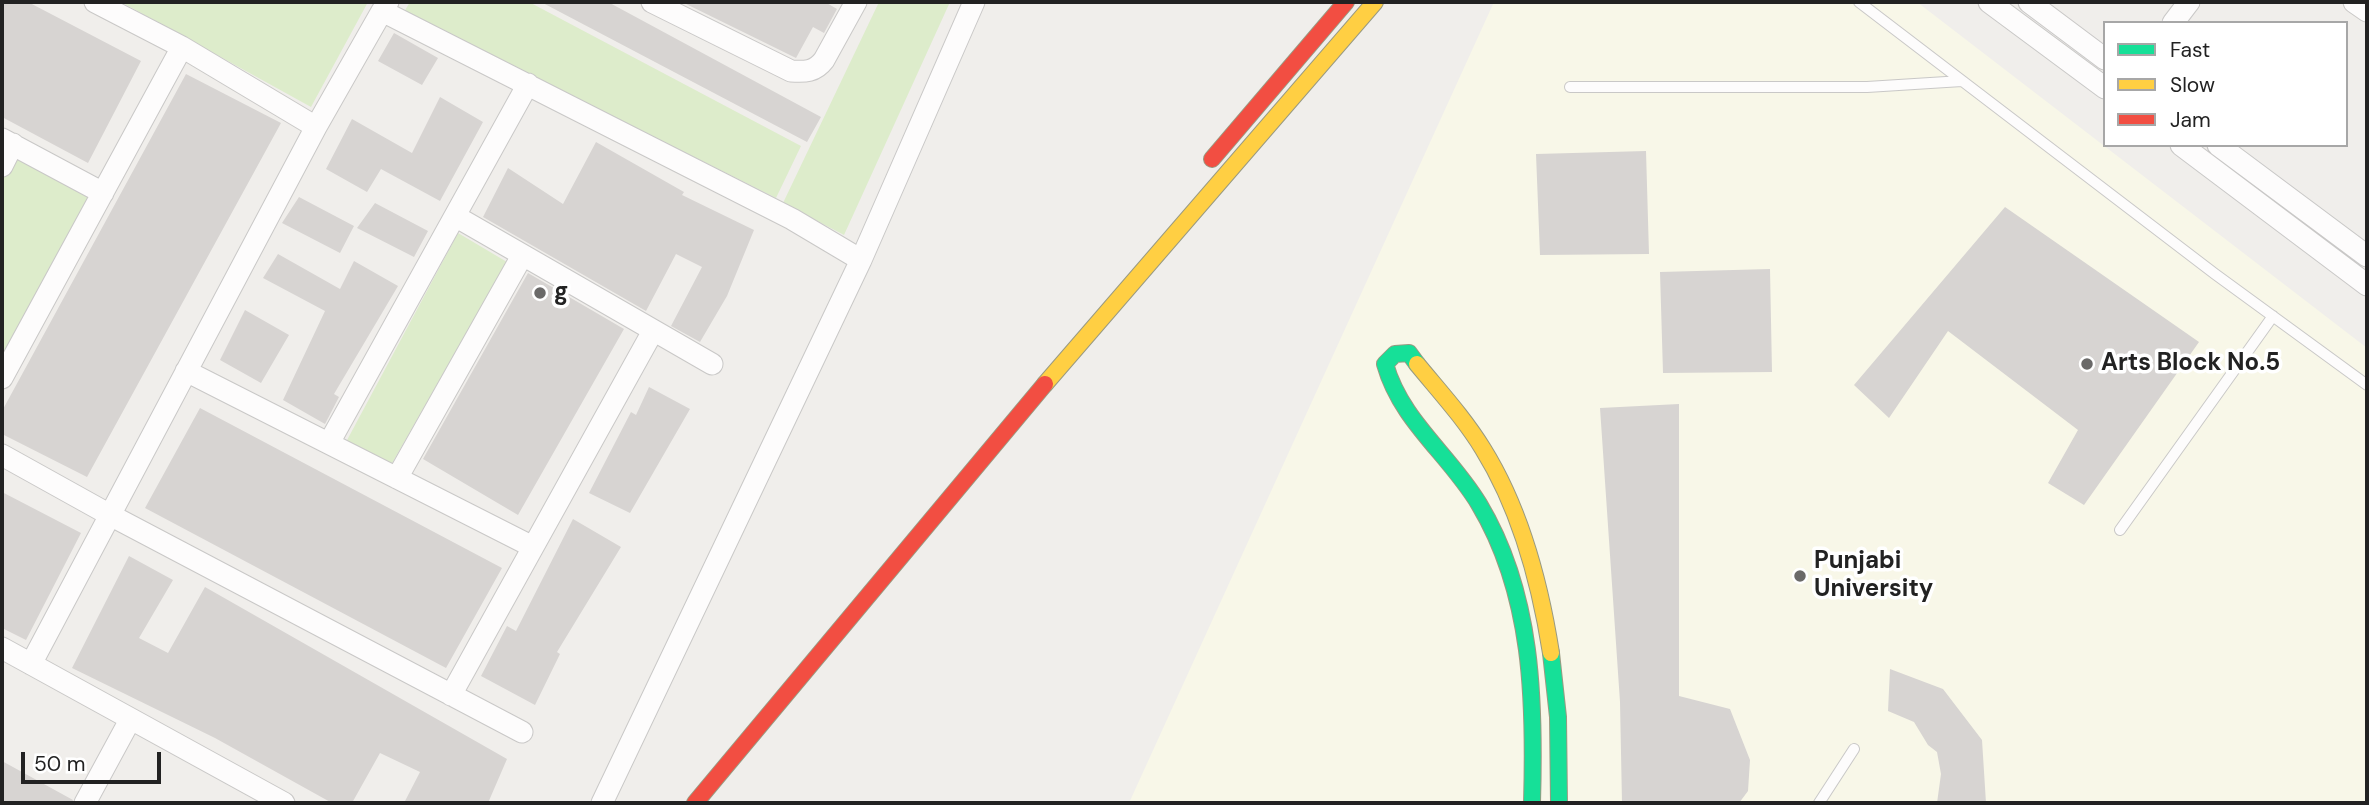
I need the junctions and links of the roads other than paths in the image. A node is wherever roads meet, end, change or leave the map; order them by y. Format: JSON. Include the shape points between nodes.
{"nodes":[{"id":1,"x":95,"y":2,"type":"edge"},
{"id":2,"x":652,"y":2,"type":"edge"},
{"id":3,"x":856,"y":2,"type":"edge"},
{"id":4,"x":974,"y":2,"type":"edge"},
{"id":5,"x":1346,"y":2,"type":"edge"},
{"id":6,"x":1376,"y":2,"type":"edge"},
{"id":7,"x":1859,"y":2,"type":"edge"},
{"id":8,"x":1989,"y":2,"type":"edge"},
{"id":9,"x":2029,"y":2,"type":"edge"},
{"id":10,"x":2189,"y":2,"type":"edge"},
{"id":11,"x":2354,"y":2,"type":"edge"},
{"id":12,"x":385,"y":6,"type":"edge"},
{"id":13,"x":2367,"y":12,"type":"edge"},
{"id":14,"x":2175,"y":21,"type":"edge"},
{"id":15,"x":182,"y":47,"type":"junction"},
{"id":16,"x":2103,"y":58,"type":"edge"},
{"id":17,"x":1962,"y":81,"type":"junction"},
{"id":18,"x":528,"y":85,"type":"junction"},
{"id":19,"x":1570,"y":87,"type":"dead end"},
{"id":20,"x":2103,"y":87,"type":"edge"},
{"id":21,"x":316,"y":127,"type":"junction"},
{"id":22,"x":7,"y":141,"type":"edge"},
{"id":23,"x":2184,"y":147,"type":"edge"},
{"id":24,"x":2221,"y":147,"type":"edge"},
{"id":25,"x":2,"y":166,"type":"edge"},
{"id":26,"x":1203,"y":170,"type":"dead end"},
{"id":27,"x":103,"y":193,"type":"junction"},
{"id":28,"x":455,"y":216,"type":"junction"},
{"id":29,"x":523,"y":256,"type":"junction"},
{"id":30,"x":2367,"y":256,"type":"edge"},
{"id":31,"x":861,"y":260,"type":"junction"},
{"id":32,"x":2367,"y":285,"type":"edge"},
{"id":33,"x":2273,"y":316,"type":"junction"},
{"id":34,"x":653,"y":331,"type":"junction"},
{"id":35,"x":712,"y":364,"type":"dead end"},
{"id":36,"x":187,"y":371,"type":"junction"},
{"id":37,"x":2,"y":378,"type":"edge"},
{"id":38,"x":2367,"y":385,"type":"edge"},
{"id":39,"x":329,"y":443,"type":"junction"},
{"id":40,"x":2,"y":455,"type":"edge"},
{"id":41,"x":397,"y":478,"type":"junction"},
{"id":42,"x":110,"y":515,"type":"junction"},
{"id":43,"x":2120,"y":530,"type":"dead end"},
{"id":44,"x":533,"y":547,"type":"junction"},
{"id":45,"x":2,"y":648,"type":"edge"},
{"id":46,"x":31,"y":664,"type":"junction"},
{"id":47,"x":451,"y":695,"type":"junction"},
{"id":48,"x":130,"y":720,"type":"junction"},
{"id":49,"x":734,"y":727,"type":"dead end"},
{"id":50,"x":522,"y":732,"type":"dead end"},
{"id":51,"x":747,"y":739,"type":"junction"},
{"id":52,"x":1854,"y":749,"type":"dead end"},
{"id":53,"x":85,"y":803,"type":"edge"},
{"id":54,"x":284,"y":803,"type":"edge"},
{"id":55,"x":602,"y":803,"type":"edge"},
{"id":56,"x":695,"y":803,"type":"edge"},
{"id":57,"x":1532,"y":803,"type":"edge"},
{"id":58,"x":1559,"y":803,"type":"edge"},
{"id":59,"x":1819,"y":803,"type":"edge"}],
"edges":[{"from":1,"to":15,"type":"street"},
{"from":2,"to":3,"type":"street","via":[[791,71],[805,72],[824,60]]},
{"from":4,"to":31,"type":"street"},
{"from":5,"to":26,"type":"street"},
{"from":6,"to":51,"type":"street","via":[[983,453]]},
{"from":7,"to":17,"type":"lane"},
{"from":8,"to":20,"type":"street"},
{"from":9,"to":16,"type":"street"},
{"from":10,"to":14,"type":"street"},
{"from":11,"to":13,"type":"street"},
{"from":12,"to":18,"type":"street"},
{"from":12,"to":21,"type":"street"},
{"from":15,"to":21,"type":"street"},
{"from":15,"to":27,"type":"street"},
{"from":17,"to":19,"type":"lane","via":[[1867,87]]},
{"from":17,"to":33,"type":"lane"},
{"from":18,"to":28,"type":"street"},
{"from":18,"to":31,"type":"street","via":[[792,219]]},
{"from":21,"to":36,"type":"street"},
{"from":22,"to":25,"type":"street"},
{"from":22,"to":27,"type":"street"},
{"from":23,"to":32,"type":"street"},
{"from":24,"to":30,"type":"street"},
{"from":27,"to":37,"type":"street"},
{"from":28,"to":29,"type":"street"},
{"from":28,"to":39,"type":"street"},
{"from":29,"to":34,"type":"street"},
{"from":29,"to":41,"type":"street"},
{"from":31,"to":55,"type":"street"},
{"from":33,"to":38,"type":"lane"},
{"from":33,"to":43,"type":"lane"},
{"from":34,"to":35,"type":"street"},
{"from":34,"to":44,"type":"street"},
{"from":36,"to":39,"type":"street"},
{"from":36,"to":42,"type":"street"},
{"from":39,"to":41,"type":"street"},
{"from":40,"to":42,"type":"street"},
{"from":41,"to":44,"type":"street"},
{"from":42,"to":46,"type":"street"},
{"from":42,"to":47,"type":"street"},
{"from":44,"to":47,"type":"street"},
{"from":45,"to":46,"type":"street"},
{"from":46,"to":48,"type":"street"},
{"from":47,"to":50,"type":"street"},
{"from":48,"to":53,"type":"street"},
{"from":48,"to":54,"type":"street"},
{"from":49,"to":51,"type":"street"},
{"from":51,"to":56,"type":"street"},
{"from":52,"to":59,"type":"lane"},
{"from":57,"to":58,"type":"street","via":[[1535,740],[1525,629],[1512,574],[1479,504],[1457,470],[1396,398],[1385,365],[1390,356],[1401,352],[1409,354],[1490,459],[1526,544],[1555,686]]}]}
